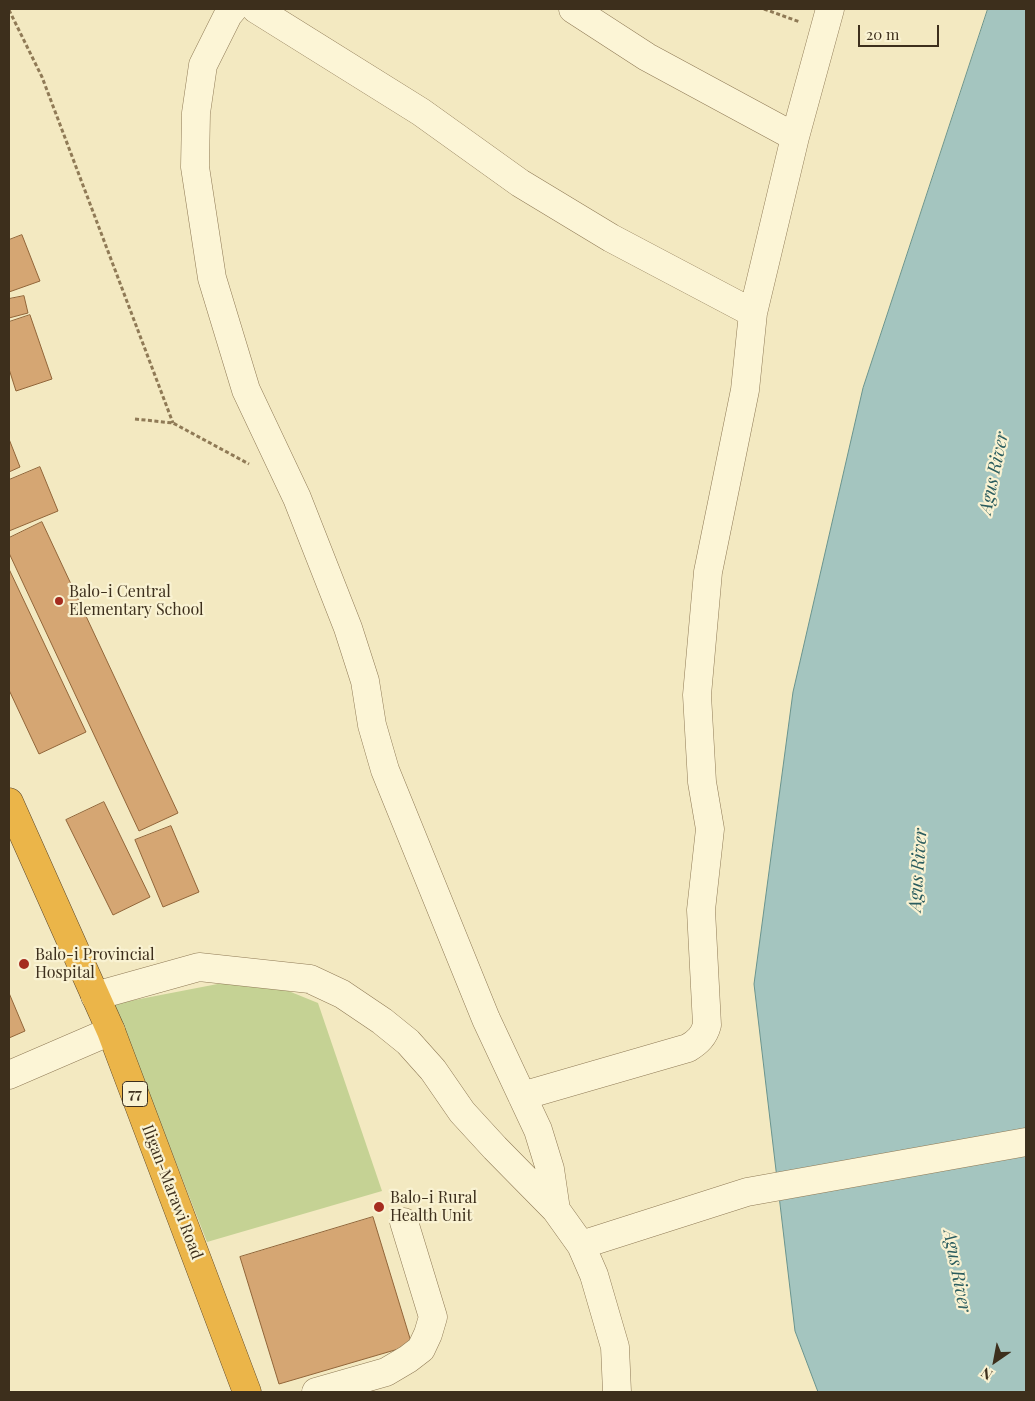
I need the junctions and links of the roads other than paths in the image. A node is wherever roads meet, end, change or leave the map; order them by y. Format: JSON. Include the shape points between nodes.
{"nodes":[{"id":1,"x":233,"y":9,"type":"edge"},
{"id":2,"x":256,"y":9,"type":"edge"},
{"id":3,"x":573,"y":9,"type":"edge"},
{"id":4,"x":827,"y":20,"type":"edge"},
{"id":5,"x":796,"y":137,"type":"junction"},
{"id":6,"x":753,"y":313,"type":"junction"},
{"id":7,"x":9,"y":802,"type":"edge"},
{"id":8,"x":95,"y":996,"type":"junction"},
{"id":9,"x":111,"y":1031,"type":"junction"},
{"id":10,"x":9,"y":1075,"type":"edge"},
{"id":11,"x":522,"y":1096,"type":"junction"},
{"id":12,"x":1026,"y":1142,"type":"edge"},
{"id":13,"x":556,"y":1210,"type":"junction"},
{"id":14,"x":404,"y":1222,"type":"dead end"},
{"id":15,"x":582,"y":1245,"type":"junction"},
{"id":16,"x":248,"y":1392,"type":"edge"},
{"id":17,"x":316,"y":1392,"type":"edge"},
{"id":18,"x":616,"y":1392,"type":"edge"}],
"edges":[{"from":1,"to":11,"type":"street","via":[[203,65],[196,113],[195,168],[212,278],[246,390],[297,498],[348,628],[365,681],[384,770],[486,1019]]},
{"from":2,"to":6,"type":"street","via":[[421,112],[520,183],[610,238]]},
{"from":3,"to":5,"type":"street","via":[[647,57]]},
{"from":4,"to":5,"type":"street"},
{"from":5,"to":6,"type":"street"},
{"from":6,"to":11,"type":"street","via":[[745,390],[708,572],[697,694],[702,782],[710,829],[701,910],[705,1033],[688,1048]]},
{"from":7,"to":8,"type":"highway","name":"Iligan-Marawi Road","number":"77"},
{"from":8,"to":9,"type":"highway","name":"Iligan-Marawi Road","number":"77"},
{"from":8,"to":13,"type":"street","via":[[199,967],[310,979],[342,994],[408,1042],[433,1070],[462,1112]]},
{"from":9,"to":10,"type":"street"},
{"from":9,"to":16,"type":"highway","name":"Iligan-Marawi Road","number":"77"},
{"from":11,"to":13,"type":"street","via":[[538,1130],[550,1169]]},
{"from":12,"to":15,"type":"street","via":[[746,1192]]},
{"from":13,"to":15,"type":"street"},
{"from":14,"to":17,"type":"street","via":[[434,1317],[421,1349],[386,1372]]},
{"from":15,"to":18,"type":"street","via":[[615,1347]]}]}
